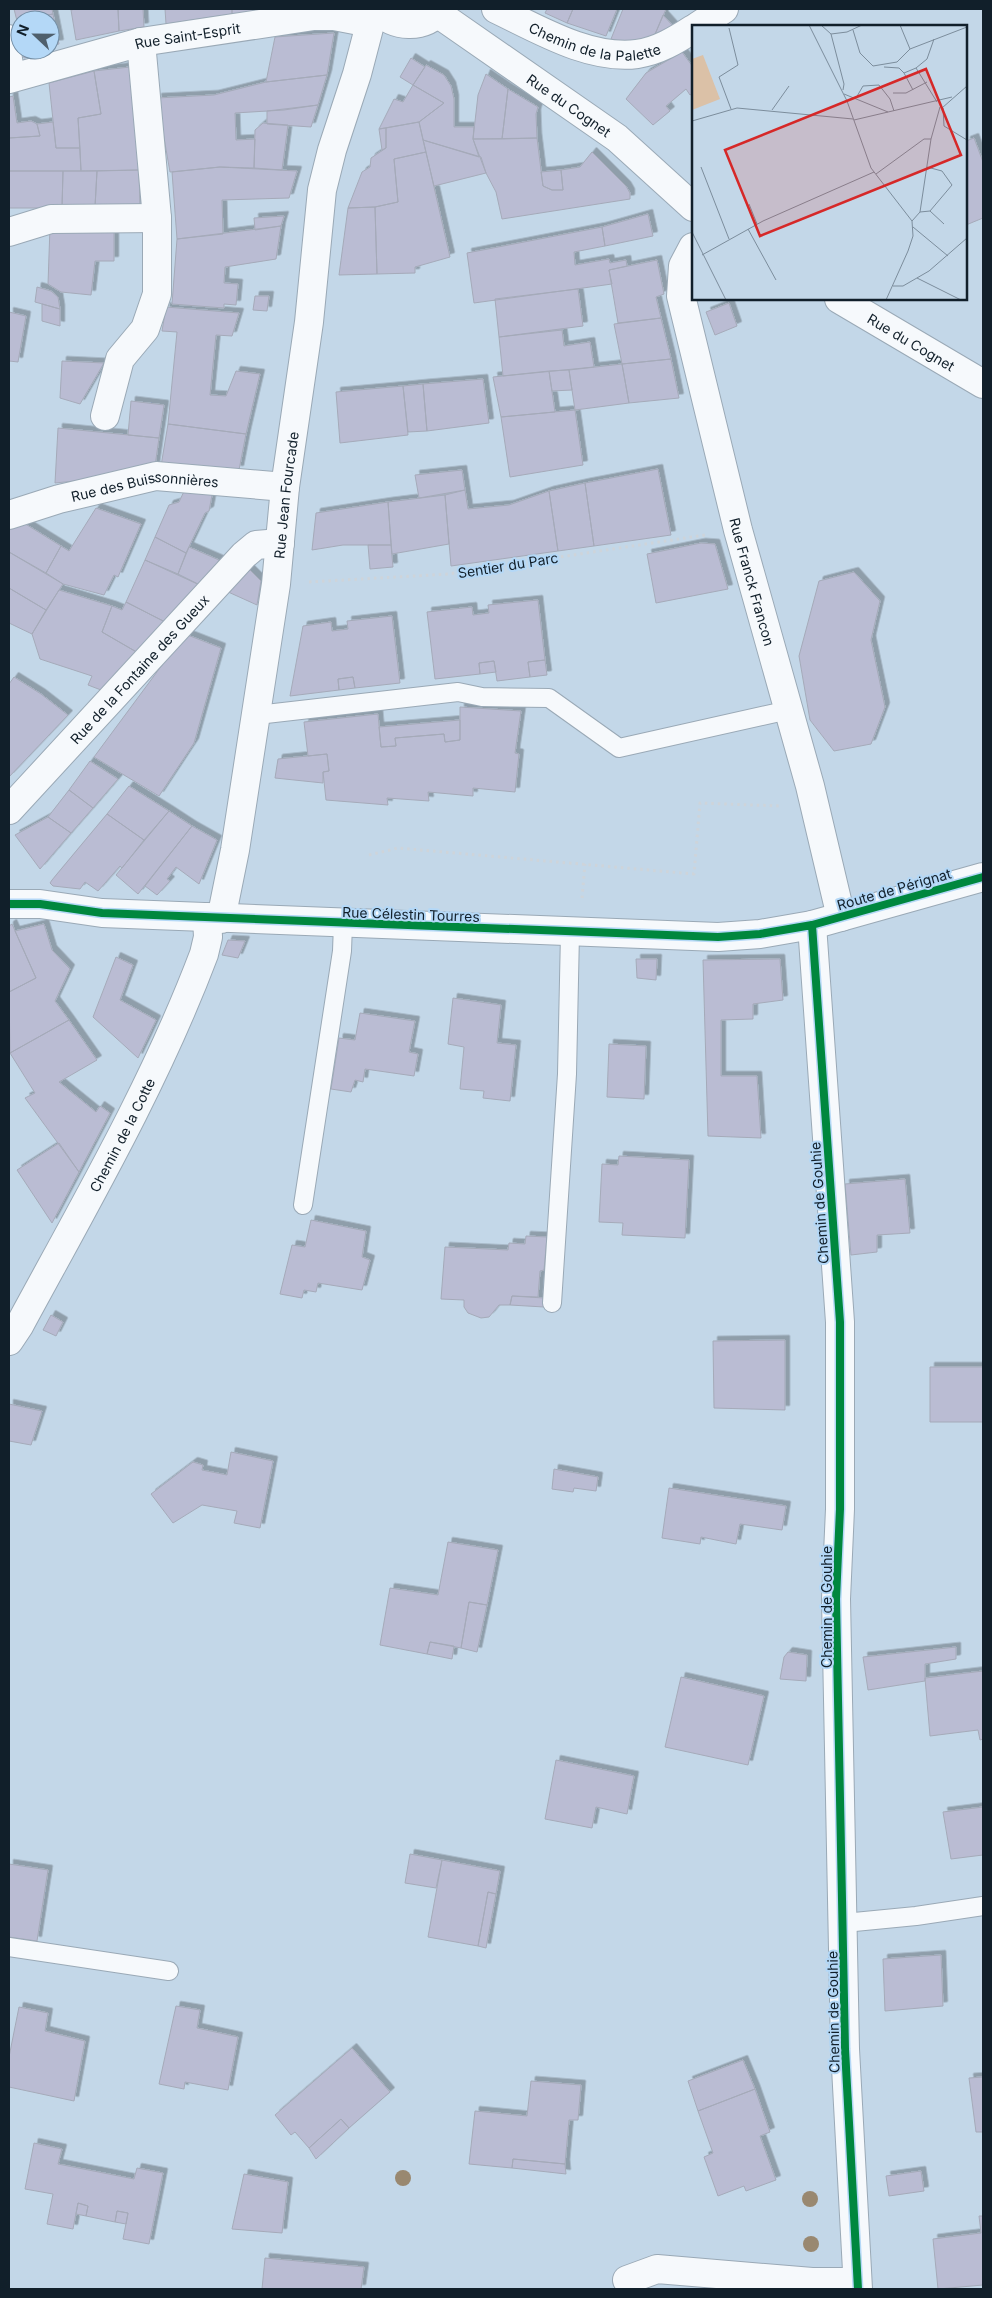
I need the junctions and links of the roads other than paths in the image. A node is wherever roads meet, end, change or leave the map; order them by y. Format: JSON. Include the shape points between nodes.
{"nodes":[{"id":1,"x":496,"y":9,"type":"edge"},
{"id":2,"x":724,"y":9,"type":"edge"},
{"id":3,"x":439,"y":11,"type":"edge"},
{"id":4,"x":378,"y":16,"type":"edge"},
{"id":5,"x":700,"y":25,"type":"edge"},
{"id":6,"x":692,"y":30,"type":"edge"},
{"id":7,"x":9,"y":34,"type":"edge"},
{"id":8,"x":141,"y":42,"type":"junction"},
{"id":9,"x":13,"y":78,"type":"edge"},
{"id":10,"x":692,"y":206,"type":"edge"},
{"id":11,"x":157,"y":218,"type":"junction"},
{"id":12,"x":9,"y":232,"type":"edge"},
{"id":13,"x":692,"y":249,"type":"edge"},
{"id":14,"x":841,"y":300,"type":"edge"},
{"id":15,"x":981,"y":378,"type":"edge"},
{"id":16,"x":105,"y":416,"type":"dead end"},
{"id":17,"x":285,"y":487,"type":"junction"},
{"id":18,"x":9,"y":515,"type":"edge"},
{"id":19,"x":280,"y":543,"type":"junction"},
{"id":20,"x":789,"y":710,"type":"junction"},
{"id":21,"x":257,"y":714,"type":"junction"},
{"id":22,"x":9,"y":809,"type":"edge"},
{"id":23,"x":983,"y":877,"type":"edge"},
{"id":24,"x":9,"y":904,"type":"edge"},
{"id":25,"x":841,"y":917,"type":"junction"},
{"id":26,"x":214,"y":918,"type":"junction"},
{"id":27,"x":343,"y":924,"type":"junction"},
{"id":28,"x":812,"y":925,"type":"junction"},
{"id":29,"x":570,"y":933,"type":"junction"},
{"id":30,"x":303,"y":1205,"type":"dead end"},
{"id":31,"x":552,"y":1303,"type":"dead end"},
{"id":32,"x":9,"y":1341,"type":"edge"},
{"id":33,"x":983,"y":1906,"type":"edge"},
{"id":34,"x":844,"y":1923,"type":"junction"},
{"id":35,"x":9,"y":1947,"type":"edge"},
{"id":36,"x":169,"y":1971,"type":"dead end"},
{"id":37,"x":626,"y":2280,"type":"dead end"},
{"id":38,"x":857,"y":2286,"type":"edge"}],
"edges":[{"from":1,"to":6,"type":"street","name":"Chemin de la Palette","via":[[576,45],[609,54],[638,54],[670,44]]},
{"from":2,"to":5,"type":"street"},
{"from":3,"to":4,"type":"street","name":"Rue Saint-Esprit","via":[[417,24]]},
{"from":3,"to":10,"type":"street","name":"Rue du Cognet","via":[[617,138]]},
{"from":4,"to":8,"type":"street","name":"Rue Saint-Esprit","via":[[314,16]]},
{"from":4,"to":17,"type":"street","name":"Rue Jean Fourcade","via":[[376,44],[357,74],[322,190],[309,322]]},
{"from":7,"to":9,"type":"lane"},
{"from":8,"to":9,"type":"street","name":"Rue Saint-Esprit"},
{"from":8,"to":11,"type":"street"},
{"from":11,"to":12,"type":"street","via":[[51,219]]},
{"from":11,"to":16,"type":"street","via":[[157,294],[145,329],[120,359]]},
{"from":13,"to":20,"type":"street","name":"Rue Franck Francon","via":[[683,266],[681,296],[738,530]]},
{"from":14,"to":15,"type":"street","name":"Rue du Cognet"},
{"from":17,"to":18,"type":"street","name":"Rue des Buissonnières","via":[[156,476],[59,499]]},
{"from":17,"to":19,"type":"street","name":"Rue Jean Fourcade"},
{"from":19,"to":21,"type":"street","name":"Rue Jean Fourcade"},
{"from":19,"to":22,"type":"street","name":"Rue de la Fontaine des Gueux","via":[[256,545],[244,555]]},
{"from":20,"to":21,"type":"lane","via":[[619,748],[549,698],[482,697],[458,692]]},
{"from":20,"to":25,"type":"street","name":"Rue Franck Francon"},
{"from":21,"to":26,"type":"street","name":"Rue Jean Fourcade","via":[[235,850]]},
{"from":23,"to":25,"type":"street","name":"Route de Pérignat"},
{"from":24,"to":26,"type":"street","name":"Rue Célestin Tourres","via":[[40,904],[102,914]]},
{"from":25,"to":28,"type":"street","name":"Route de Pérignat"},
{"from":26,"to":27,"type":"street","name":"Rue Célestin Tourres"},
{"from":26,"to":32,"type":"street","name":"Chemin de la Cotte","via":[[204,954],[154,1071],[106,1166]]},
{"from":27,"to":29,"type":"street","name":"Rue Célestin Tourres"},
{"from":27,"to":30,"type":"lane","via":[[342,951]]},
{"from":28,"to":29,"type":"street","name":"Rue Célestin Tourres","via":[[718,937]]},
{"from":28,"to":34,"type":"street","name":"Chemin de Gouhie","via":[[840,1322],[840,1509],[836,1599]]},
{"from":29,"to":31,"type":"lane","via":[[566,1074]]},
{"from":33,"to":34,"type":"lane"},
{"from":34,"to":38,"type":"street","name":"Chemin de Gouhie","via":[[846,2063]]},
{"from":35,"to":36,"type":"lane"},
{"from":37,"to":38,"type":"street","via":[[658,2269]]}]}
